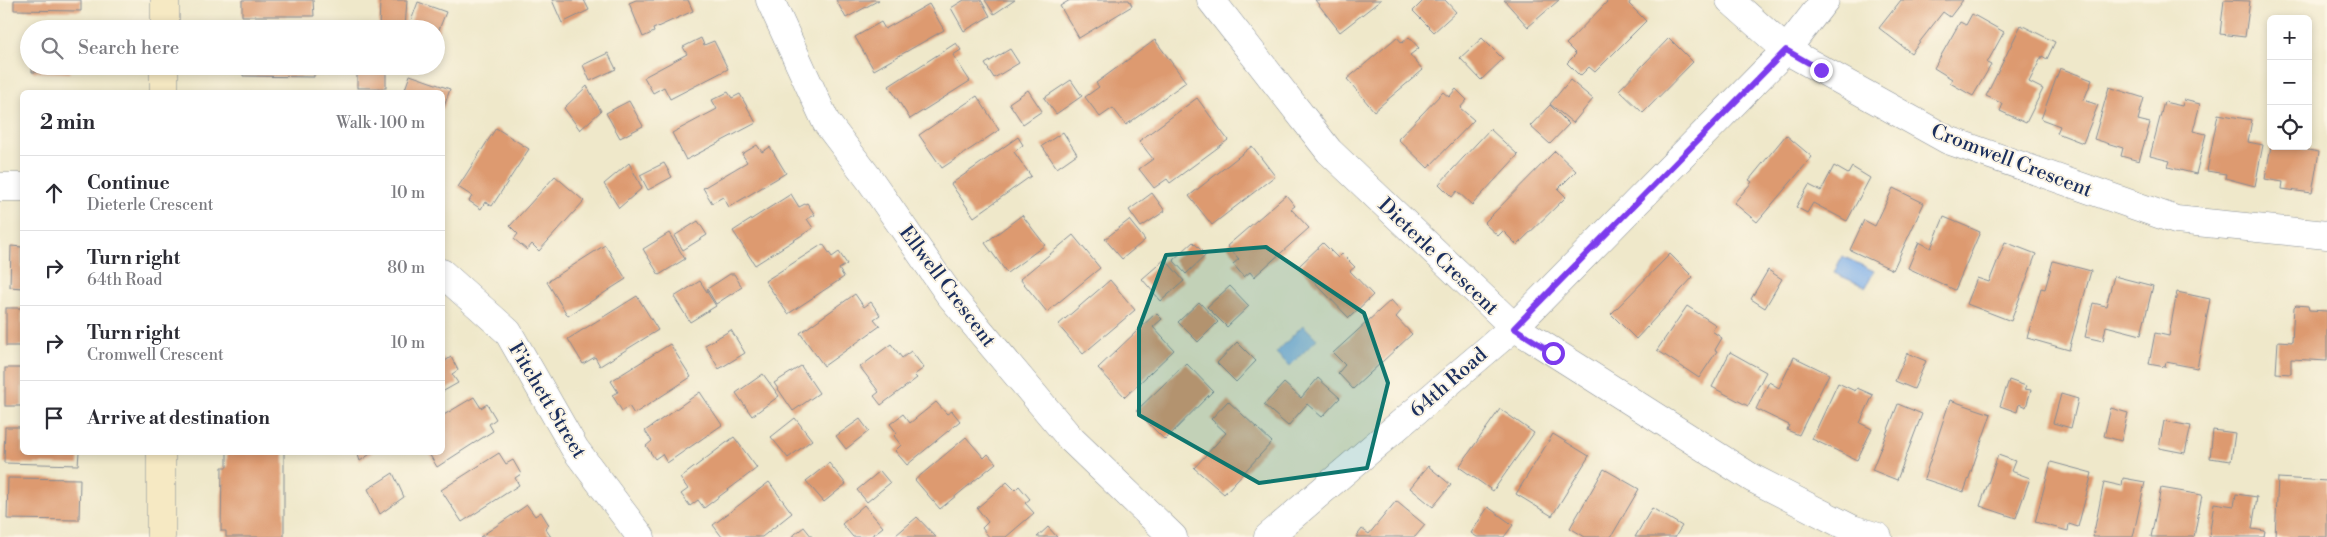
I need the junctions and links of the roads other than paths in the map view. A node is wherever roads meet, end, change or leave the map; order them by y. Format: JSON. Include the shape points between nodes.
{"nodes":[{"id":1,"x":165,"y":0,"type":"edge"},
{"id":2,"x":770,"y":0,"type":"edge"},
{"id":3,"x":1210,"y":0,"type":"edge"},
{"id":4,"x":1730,"y":0,"type":"edge"},
{"id":5,"x":1825,"y":0,"type":"edge"},
{"id":6,"x":165,"y":20,"type":"edge"},
{"id":7,"x":1786,"y":50,"type":"junction"},
{"id":8,"x":164,"y":75,"type":"edge"},
{"id":9,"x":164,"y":90,"type":"edge"},
{"id":10,"x":0,"y":187,"type":"edge"},
{"id":11,"x":20,"y":187,"type":"edge"},
{"id":12,"x":2327,"y":235,"type":"edge"},
{"id":13,"x":445,"y":276,"type":"edge"},
{"id":14,"x":1514,"y":328,"type":"junction"},
{"id":15,"x":161,"y":455,"type":"edge"},
{"id":16,"x":161,"y":524,"type":"edge"},
{"id":17,"x":148,"y":537,"type":"edge"},
{"id":18,"x":641,"y":537,"type":"edge"},
{"id":19,"x":1172,"y":537,"type":"edge"},
{"id":20,"x":1268,"y":537,"type":"edge"},
{"id":21,"x":1878,"y":537,"type":"edge"}],
"edges":[{"from":1,"to":6,"type":"street"},
{"from":2,"to":19,"type":"street","name":"Ellwell Crescent","via":[[826,122],[949,294],[1071,439]]},
{"from":3,"to":14,"type":"street","name":"Dieterle Crescent","via":[[1329,151]]},
{"from":4,"to":7,"type":"street","name":"Cromwell Crescent"},
{"from":5,"to":7,"type":"street","name":"64th Road"},
{"from":7,"to":12,"type":"street","name":"Cromwell Crescent","via":[[1948,140],[2176,220]]},
{"from":7,"to":14,"type":"street","name":"64th Road"},
{"from":8,"to":9,"type":"street"},
{"from":10,"to":11,"type":"street"},
{"from":13,"to":18,"type":"street","name":"Fitchett Street","via":[[508,332],[575,449]]},
{"from":14,"to":20,"type":"street","name":"64th Road"},
{"from":14,"to":21,"type":"street","name":"Dieterle Crescent","via":[[1752,478],[1852,529]]},
{"from":15,"to":16,"type":"street"},
{"from":16,"to":17,"type":"street"}]}
